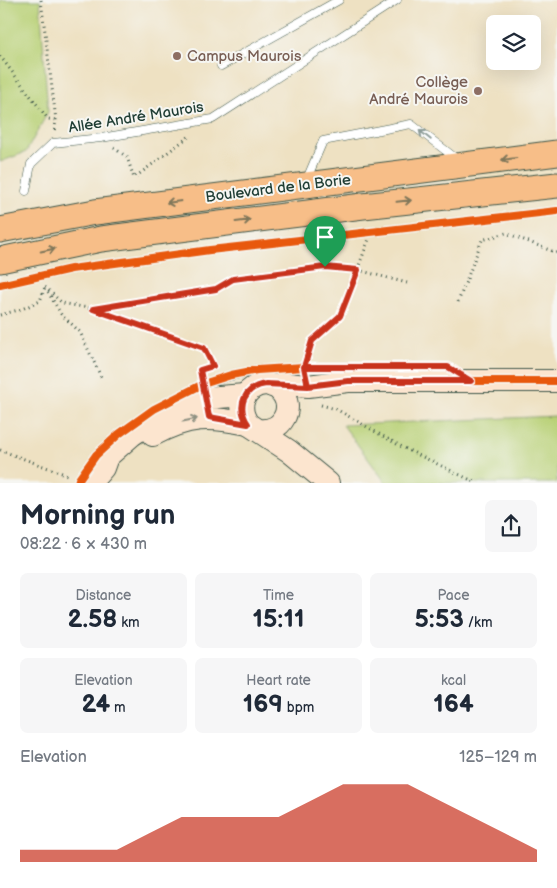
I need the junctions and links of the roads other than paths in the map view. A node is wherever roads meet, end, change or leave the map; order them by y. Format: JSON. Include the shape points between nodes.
{"nodes":[{"id":1,"x":339,"y":0,"type":"edge"},
{"id":2,"x":397,"y":0,"type":"edge"},
{"id":3,"x":221,"y":66,"type":"dead end"},
{"id":4,"x":557,"y":153,"type":"edge"},
{"id":5,"x":464,"y":164,"type":"junction"},
{"id":6,"x":304,"y":185,"type":"junction"},
{"id":7,"x":557,"y":185,"type":"edge"},
{"id":8,"x":26,"y":191,"type":"dead end"},
{"id":9,"x":0,"y":230,"type":"edge"},
{"id":10,"x":0,"y":260,"type":"edge"},
{"id":11,"x":306,"y":376,"type":"junction"},
{"id":12,"x":557,"y":381,"type":"edge"},
{"id":13,"x":272,"y":386,"type":"junction"},
{"id":14,"x":245,"y":396,"type":"junction"},
{"id":15,"x":285,"y":414,"type":"junction"},
{"id":16,"x":253,"y":427,"type":"junction"},
{"id":17,"x":289,"y":450,"type":"junction"},
{"id":18,"x":87,"y":478,"type":"edge"},
{"id":19,"x":328,"y":483,"type":"edge"}],
"edges":[{"from":1,"to":3,"type":"lane"},
{"from":2,"to":8,"type":"lane","name":"Allée André Maurois","via":[[213,119],[52,143],[31,164]]},
{"from":4,"to":5,"type":"main road","name":"Boulevard de la Borie","one_way":true},
{"from":5,"to":6,"type":"main road","name":"Boulevard de la Borie"},
{"from":5,"to":6,"type":"lane","one_way":true,"via":[[411,124],[323,141]]},
{"from":6,"to":9,"type":"main road","name":"Boulevard de la Borie","one_way":true,"via":[[95,212]]},
{"from":10,"to":7,"type":"main road","name":"Boulevard de la Borie","one_way":true,"via":[[101,239]]},
{"from":11,"to":12,"type":"street","via":[[348,381]]},
{"from":11,"to":13,"type":"street"},
{"from":11,"to":15,"type":"street"},
{"from":11,"to":18,"type":"lane","via":[[257,370],[203,384],[154,409],[119,434],[96,455]]},
{"from":13,"to":14,"type":"street","via":[[259,385]]},
{"from":13,"to":15,"type":"street","via":[[283,394]]},
{"from":14,"to":16,"type":"street","via":[[242,410]]},
{"from":14,"to":18,"type":"street","via":[[188,402],[160,416],[122,443]]},
{"from":15,"to":16,"type":"street","via":[[278,426],[270,430]]},
{"from":15,"to":17,"type":"street"},
{"from":16,"to":17,"type":"street"},
{"from":18,"to":16,"type":"street","one_way":true,"via":[[115,464],[153,435],[189,420],[209,417]]},
{"from":17,"to":19,"type":"street"}]}
